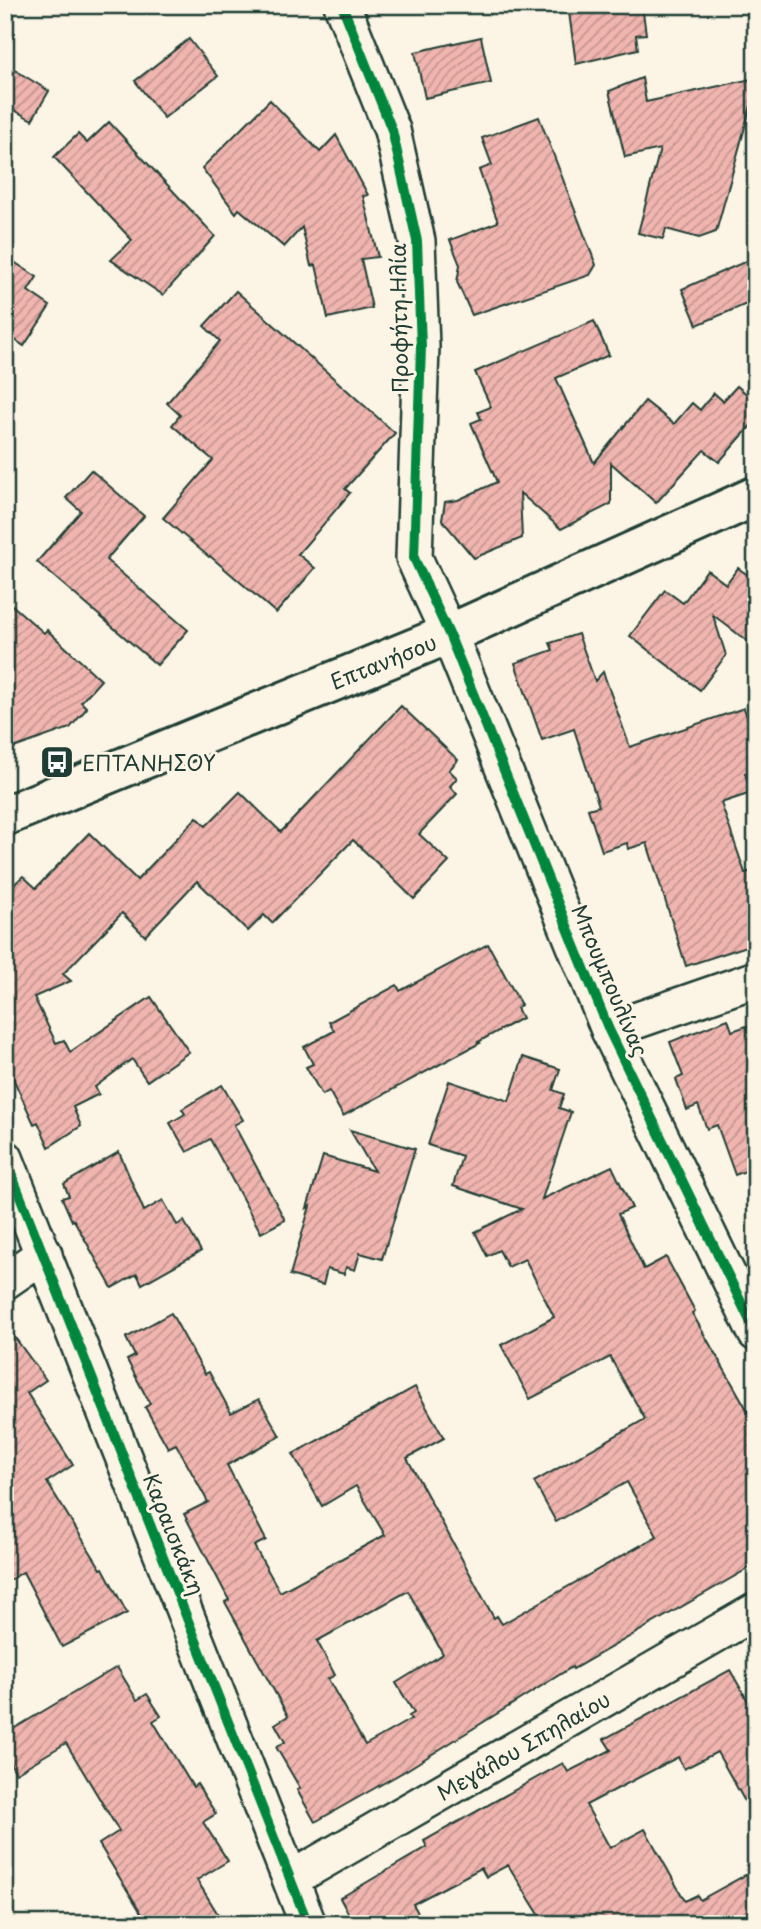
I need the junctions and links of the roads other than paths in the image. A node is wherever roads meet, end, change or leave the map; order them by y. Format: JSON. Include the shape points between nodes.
{"nodes":[{"id":1,"x":342,"y":5,"type":"edge"},
{"id":2,"x":756,"y":496,"type":"edge"},
{"id":3,"x":449,"y":634,"type":"junction"},
{"id":4,"x":5,"y":816,"type":"edge"},
{"id":5,"x":756,"y":979,"type":"edge"},
{"id":6,"x":609,"y":1030,"type":"junction"},
{"id":7,"x":5,"y":1158,"type":"edge"},
{"id":8,"x":44,"y":1254,"type":"junction"},
{"id":9,"x":5,"y":1281,"type":"edge"},
{"id":10,"x":756,"y":1333,"type":"edge"},
{"id":11,"x":756,"y":1611,"type":"edge"},
{"id":12,"x":291,"y":1879,"type":"junction"},
{"id":13,"x":309,"y":1924,"type":"edge"}],
"edges":[{"from":1,"to":3,"type":"street","name":"Προφήτη Ηλία","via":[[392,130],[417,242],[421,347],[414,558]]},
{"from":2,"to":3,"type":"street","name":"Επτανήσου"},
{"from":3,"to":4,"type":"street","name":"Επτανήσου"},
{"from":3,"to":6,"type":"street","name":"Μπουμπουλίνας"},
{"from":5,"to":6,"type":"street"},
{"from":6,"to":10,"type":"street","name":"Μπουμπουλίνας"},
{"from":7,"to":8,"type":"street","name":"Καραισκάκη"},
{"from":8,"to":9,"type":"street"},
{"from":8,"to":12,"type":"street","name":"Καραισκάκη"},
{"from":11,"to":12,"type":"street","name":"Μεγάλου Σπηλαίου"},
{"from":12,"to":13,"type":"street","name":"Καραισκάκη"}]}
